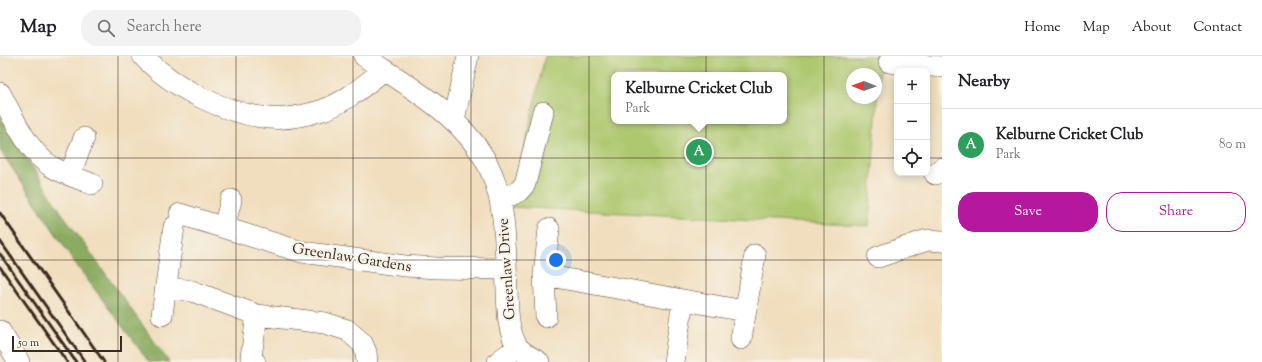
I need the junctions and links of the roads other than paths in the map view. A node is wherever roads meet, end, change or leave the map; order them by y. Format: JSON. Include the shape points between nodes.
{"nodes":[{"id":1,"x":144,"y":56,"type":"edge"},
{"id":2,"x":364,"y":56,"type":"edge"},
{"id":3,"x":468,"y":56,"type":"edge"},
{"id":4,"x":889,"y":62,"type":"dead end"},
{"id":5,"x":942,"y":67,"type":"edge"},
{"id":6,"x":384,"y":70,"type":"junction"},
{"id":7,"x":0,"y":93,"type":"edge"},
{"id":8,"x":543,"y":112,"type":"dead end"},
{"id":9,"x":454,"y":120,"type":"junction"},
{"id":10,"x":84,"y":138,"type":"dead end"},
{"id":11,"x":70,"y":174,"type":"junction"},
{"id":12,"x":92,"y":184,"type":"dead end"},
{"id":13,"x":231,"y":200,"type":"dead end"},
{"id":14,"x":501,"y":200,"type":"junction"},
{"id":15,"x":224,"y":227,"type":"junction"},
{"id":16,"x":549,"y":229,"type":"dead end"},
{"id":17,"x":942,"y":241,"type":"edge"},
{"id":18,"x":754,"y":255,"type":"dead end"},
{"id":19,"x":878,"y":257,"type":"dead end"},
{"id":20,"x":506,"y":269,"type":"junction"},
{"id":21,"x":544,"y":276,"type":"junction"},
{"id":22,"x":166,"y":287,"type":"junction"},
{"id":23,"x":682,"y":300,"type":"junction"},
{"id":24,"x":745,"y":311,"type":"junction"},
{"id":25,"x":162,"y":315,"type":"dead end"},
{"id":26,"x":257,"y":315,"type":"junction"},
{"id":27,"x":546,"y":317,"type":"dead end"},
{"id":28,"x":0,"y":331,"type":"edge"},
{"id":29,"x":741,"y":339,"type":"dead end"},
{"id":30,"x":518,"y":347,"type":"junction"},
{"id":31,"x":19,"y":362,"type":"edge"},
{"id":32,"x":254,"y":362,"type":"edge"},
{"id":33,"x":367,"y":362,"type":"edge"},
{"id":34,"x":371,"y":362,"type":"edge"},
{"id":35,"x":498,"y":362,"type":"edge"},
{"id":36,"x":539,"y":362,"type":"edge"},
{"id":37,"x":674,"y":362,"type":"edge"}],
"edges":[{"from":1,"to":6,"type":"street","via":[[152,66],[204,99],[248,114],[271,118],[294,117],[324,110],[353,94]]},
{"from":2,"to":6,"type":"street","name":"Greenlaw Drive"},
{"from":3,"to":9,"type":"street"},
{"from":4,"to":5,"type":"street"},
{"from":6,"to":9,"type":"street","name":"Greenlaw Drive"},
{"from":7,"to":11,"type":"street","via":[[36,154],[50,166]]},
{"from":8,"to":14,"type":"street","via":[[525,184],[520,191]]},
{"from":9,"to":14,"type":"street","name":"Greenlaw Drive","via":[[472,140],[488,165]]},
{"from":10,"to":11,"type":"street"},
{"from":11,"to":12,"type":"street"},
{"from":13,"to":15,"type":"street"},
{"from":14,"to":20,"type":"street","name":"Greenlaw Drive"},
{"from":15,"to":20,"type":"street","name":"Greenlaw Gardens","via":[[302,252],[405,266]]},
{"from":15,"to":22,"type":"street","name":"Greenlaw Gardens","via":[[177,221]]},
{"from":16,"to":21,"type":"street"},
{"from":17,"to":19,"type":"street","via":[[927,240]]},
{"from":18,"to":24,"type":"street"},
{"from":20,"to":30,"type":"street","name":"Greenlaw Drive","via":[[509,326]]},
{"from":21,"to":23,"type":"street"},
{"from":21,"to":27,"type":"street"},
{"from":22,"to":25,"type":"street"},
{"from":22,"to":26,"type":"street","via":[[192,290]]},
{"from":23,"to":24,"type":"street"},
{"from":23,"to":37,"type":"street"},
{"from":24,"to":29,"type":"street"},
{"from":26,"to":32,"type":"street","via":[[251,357]]},
{"from":26,"to":33,"type":"street","via":[[325,323],[347,330],[362,343]]},
{"from":28,"to":31,"type":"street"},
{"from":30,"to":35,"type":"street"},
{"from":30,"to":36,"type":"street","name":"Greenlaw Drive"},
{"from":33,"to":34,"type":"street"}]}
